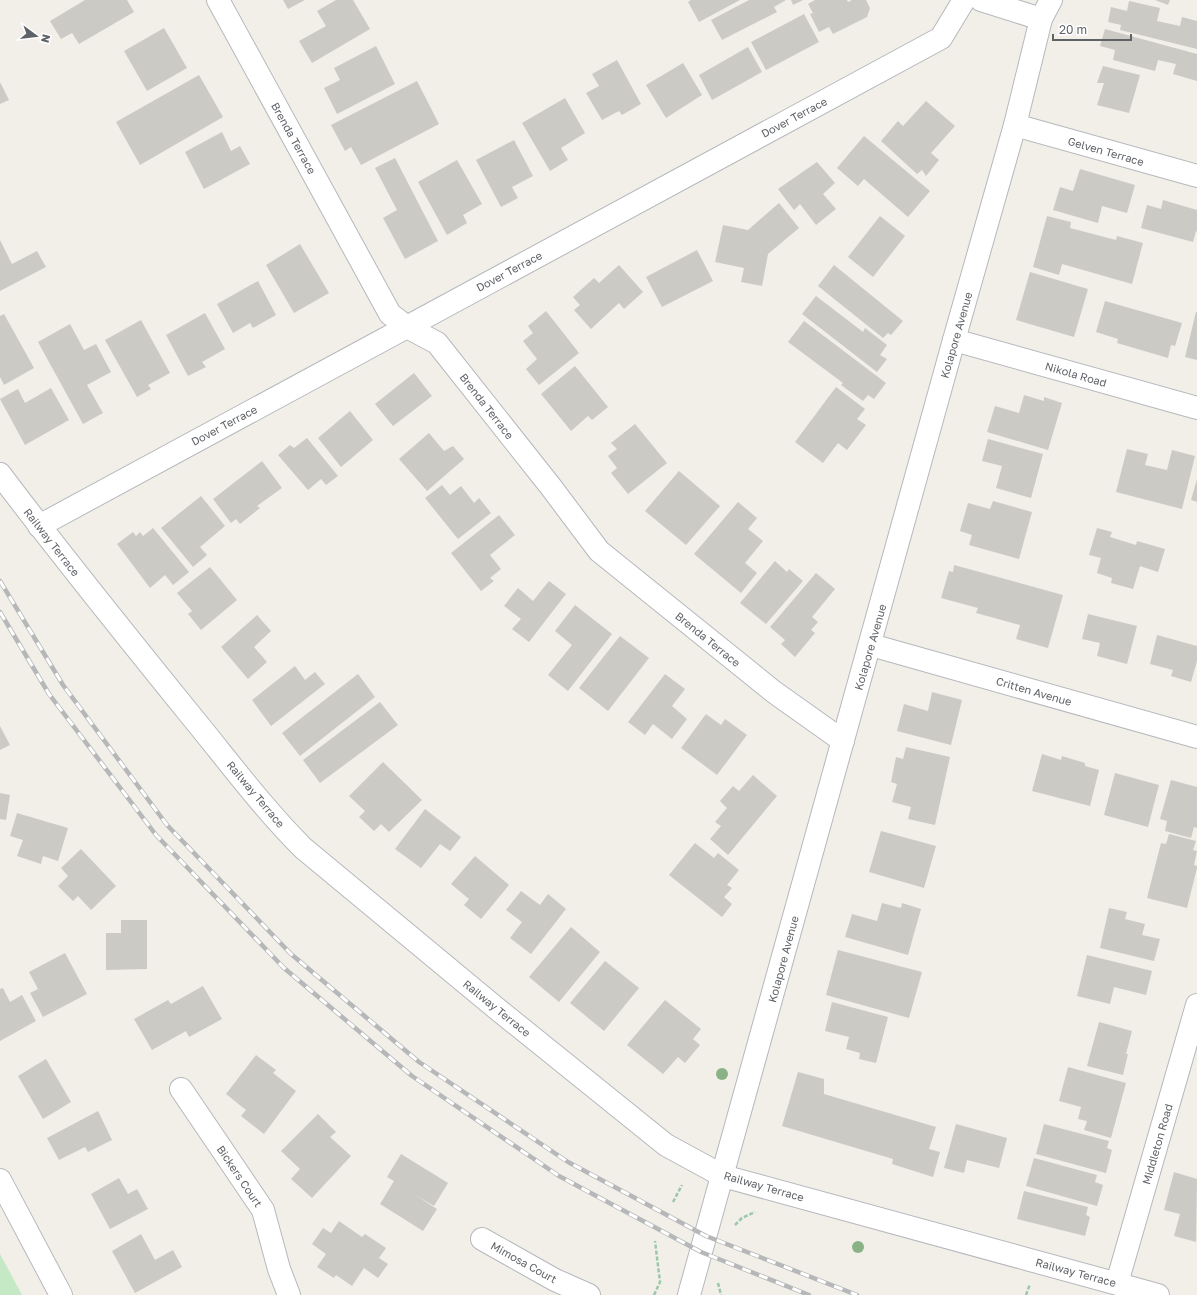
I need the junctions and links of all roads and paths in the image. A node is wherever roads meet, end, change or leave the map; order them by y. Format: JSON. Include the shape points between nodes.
{"nodes":[{"id":1,"x":218,"y":0,"type":"edge"},
{"id":2,"x":964,"y":0,"type":"edge"},
{"id":3,"x":981,"y":0,"type":"edge"},
{"id":4,"x":1051,"y":0,"type":"edge"},
{"id":5,"x":1041,"y":19,"type":"junction"},
{"id":6,"x":1015,"y":125,"type":"junction"},
{"id":7,"x":1197,"y":176,"type":"edge"},
{"id":8,"x":407,"y":326,"type":"junction"},
{"id":9,"x":954,"y":340,"type":"junction"},
{"id":10,"x":1197,"y":408,"type":"edge"},
{"id":11,"x":0,"y":474,"type":"edge"},
{"id":12,"x":39,"y":526,"type":"junction"},
{"id":13,"x":871,"y":645,"type":"junction"},
{"id":14,"x":1197,"y":737,"type":"edge"},
{"id":15,"x":843,"y":741,"type":"junction"},
{"id":16,"x":1197,"y":1005,"type":"edge"},
{"id":17,"x":181,"y":1088,"type":"dead end"},
{"id":18,"x":723,"y":1176,"type":"junction"},
{"id":19,"x":0,"y":1180,"type":"edge"},
{"id":20,"x":682,"y":1186,"type":"dead end"},
{"id":21,"x":674,"y":1202,"type":"dead end"},
{"id":22,"x":755,"y":1212,"type":"dead end"},
{"id":23,"x":734,"y":1226,"type":"dead end"},
{"id":24,"x":482,"y":1239,"type":"dead end"},
{"id":25,"x":655,"y":1241,"type":"dead end"},
{"id":26,"x":1117,"y":1284,"type":"junction"},
{"id":27,"x":61,"y":1295,"type":"edge"},
{"id":28,"x":289,"y":1295,"type":"edge"},
{"id":29,"x":589,"y":1295,"type":"edge"},
{"id":30,"x":654,"y":1295,"type":"edge"},
{"id":31,"x":689,"y":1295,"type":"edge"},
{"id":32,"x":1158,"y":1295,"type":"edge"}],
"edges":[{"from":1,"to":8,"type":"street","name":"Brenda Terrace","via":[[390,314]]},
{"from":2,"to":8,"type":"street","name":"Dover Terrace","via":[[940,38]]},
{"from":3,"to":5,"type":"street"},
{"from":4,"to":5,"type":"street","name":"Kolapore Avenue"},
{"from":5,"to":6,"type":"street","name":"Kolapore Avenue"},
{"from":6,"to":7,"type":"street","name":"Gelven Terrace"},
{"from":6,"to":9,"type":"street","name":"Kolapore Avenue"},
{"from":8,"to":12,"type":"street","name":"Dover Terrace"},
{"from":8,"to":15,"type":"street","name":"Brenda Terrace","via":[[437,343],[599,551],[774,692]]},
{"from":9,"to":10,"type":"street","name":"Nikola Road"},
{"from":9,"to":13,"type":"street","name":"Kolapore Avenue"},
{"from":11,"to":12,"type":"street","name":"Railway Terrace"},
{"from":12,"to":18,"type":"street","name":"Railway Terrace","via":[[280,825],[303,848],[666,1145]]},
{"from":13,"to":14,"type":"street","name":"Critten Avenue"},
{"from":13,"to":15,"type":"street","name":"Kolapore Avenue"},
{"from":15,"to":18,"type":"street","name":"Kolapore Avenue"},
{"from":16,"to":26,"type":"street","name":"Middleton Road"},
{"from":17,"to":28,"type":"street","name":"Bickers Court","via":[[263,1210]]},
{"from":18,"to":26,"type":"street","name":"Railway Terrace"},
{"from":18,"to":31,"type":"street","name":"Kolapore Avenue"},
{"from":19,"to":27,"type":"street"},
{"from":20,"to":21,"type":"path"},
{"from":22,"to":23,"type":"path","via":[[742,1218]]},
{"from":24,"to":29,"type":"street","name":"Mimosa Court","via":[[555,1280]]},
{"from":25,"to":30,"type":"path","via":[[660,1282]]},
{"from":26,"to":32,"type":"street","name":"Railway Terrace"}]}
